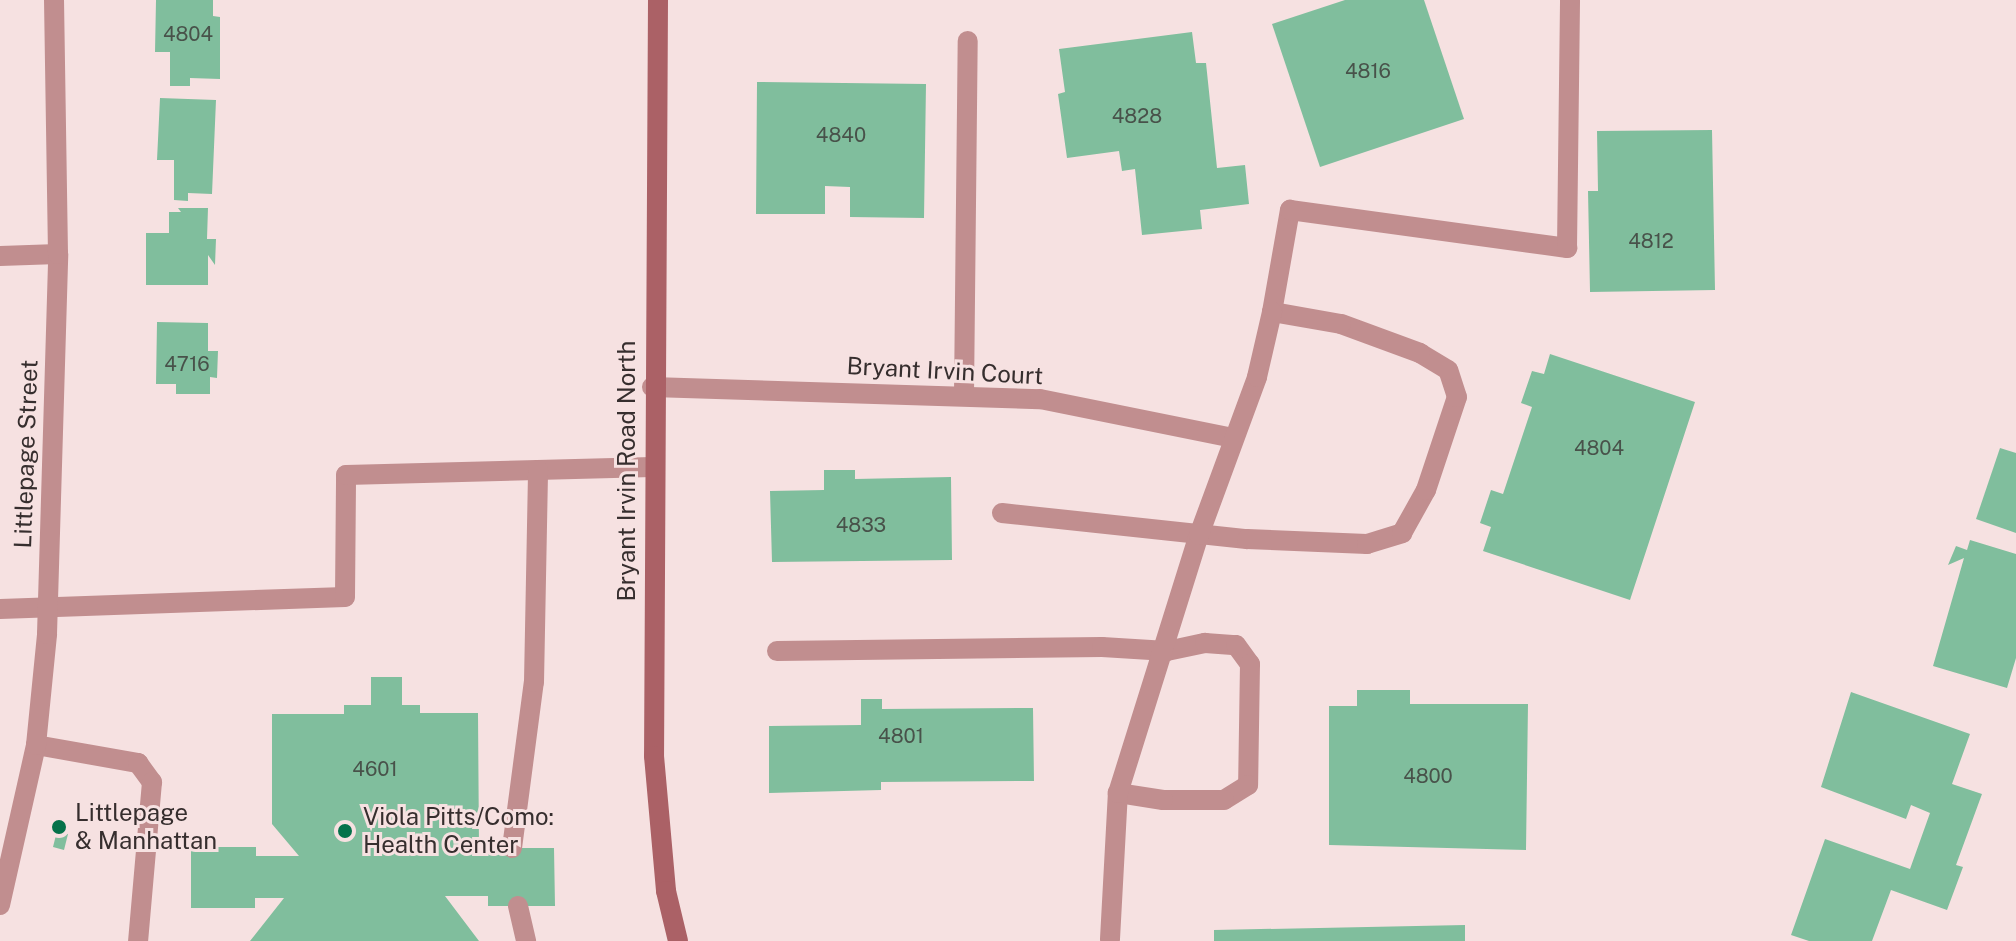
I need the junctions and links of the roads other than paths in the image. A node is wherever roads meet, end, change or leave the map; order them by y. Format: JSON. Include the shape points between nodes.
{"nodes":[{"id":1,"x":54,"y":0,"type":"edge"},
{"id":2,"x":658,"y":0,"type":"edge"},
{"id":3,"x":1570,"y":0,"type":"edge"},
{"id":4,"x":968,"y":41,"type":"dead end"},
{"id":5,"x":58,"y":254,"type":"junction"},
{"id":6,"x":0,"y":256,"type":"edge"},
{"id":7,"x":1272,"y":312,"type":"junction"},
{"id":8,"x":652,"y":387,"type":"junction"},
{"id":9,"x":964,"y":394,"type":"junction"},
{"id":10,"x":1233,"y":438,"type":"junction"},
{"id":11,"x":652,"y":467,"type":"junction"},
{"id":12,"x":538,"y":470,"type":"junction"},
{"id":13,"x":1002,"y":513,"type":"dead end"},
{"id":14,"x":1199,"y":535,"type":"junction"},
{"id":15,"x":0,"y":609,"type":"edge"},
{"id":16,"x":48,"y":609,"type":"junction"},
{"id":17,"x":777,"y":651,"type":"dead end"},
{"id":18,"x":1167,"y":651,"type":"junction"},
{"id":19,"x":36,"y":745,"type":"junction"},
{"id":20,"x":1118,"y":793,"type":"junction"},
{"id":21,"x":512,"y":848,"type":"dead end"},
{"id":22,"x":0,"y":905,"type":"edge"},
{"id":23,"x":518,"y":906,"type":"dead end"},
{"id":24,"x":1110,"y":940,"type":"edge"},
{"id":25,"x":138,"y":941,"type":"edge"},
{"id":26,"x":526,"y":941,"type":"edge"},
{"id":27,"x":678,"y":941,"type":"edge"}],
"edges":[{"from":1,"to":5,"type":"street","name":"Littlepage Street"},
{"from":2,"to":8,"type":"main road","name":"Bryant Irvin Road North"},
{"from":3,"to":7,"type":"street","via":[[1567,248],[1290,210]]},
{"from":4,"to":9,"type":"street"},
{"from":5,"to":6,"type":"street"},
{"from":5,"to":16,"type":"street","name":"Littlepage Street"},
{"from":7,"to":10,"type":"street","via":[[1257,377]]},
{"from":7,"to":14,"type":"street","via":[[1341,324],[1420,353],[1448,370],[1457,397],[1426,490],[1402,533],[1367,544]]},
{"from":8,"to":9,"type":"street","name":"Bryant Irvin Court"},
{"from":8,"to":11,"type":"main road","name":"Bryant Irvin Road North"},
{"from":9,"to":10,"type":"street","name":"Bryant Irvin Court","via":[[1040,399]]},
{"from":10,"to":14,"type":"street"},
{"from":11,"to":12,"type":"street"},
{"from":11,"to":27,"type":"main road","name":"Bryant Irvin Road North","via":[[654,756],[666,891]]},
{"from":12,"to":16,"type":"street","via":[[346,475],[345,597]]},
{"from":12,"to":21,"type":"street","via":[[534,682]]},
{"from":13,"to":14,"type":"street"},
{"from":14,"to":18,"type":"street"},
{"from":15,"to":16,"type":"street"},
{"from":16,"to":19,"type":"street","name":"Littlepage Street"},
{"from":17,"to":18,"type":"street"},
{"from":18,"to":20,"type":"street"},
{"from":18,"to":20,"type":"street","via":[[1205,643],[1236,645],[1250,664],[1248,785],[1224,800],[1163,800]]},
{"from":19,"to":22,"type":"street","name":"Littlepage Street"},
{"from":19,"to":25,"type":"street","via":[[138,763],[152,782]]},
{"from":20,"to":24,"type":"street"},
{"from":23,"to":26,"type":"street"}]}
